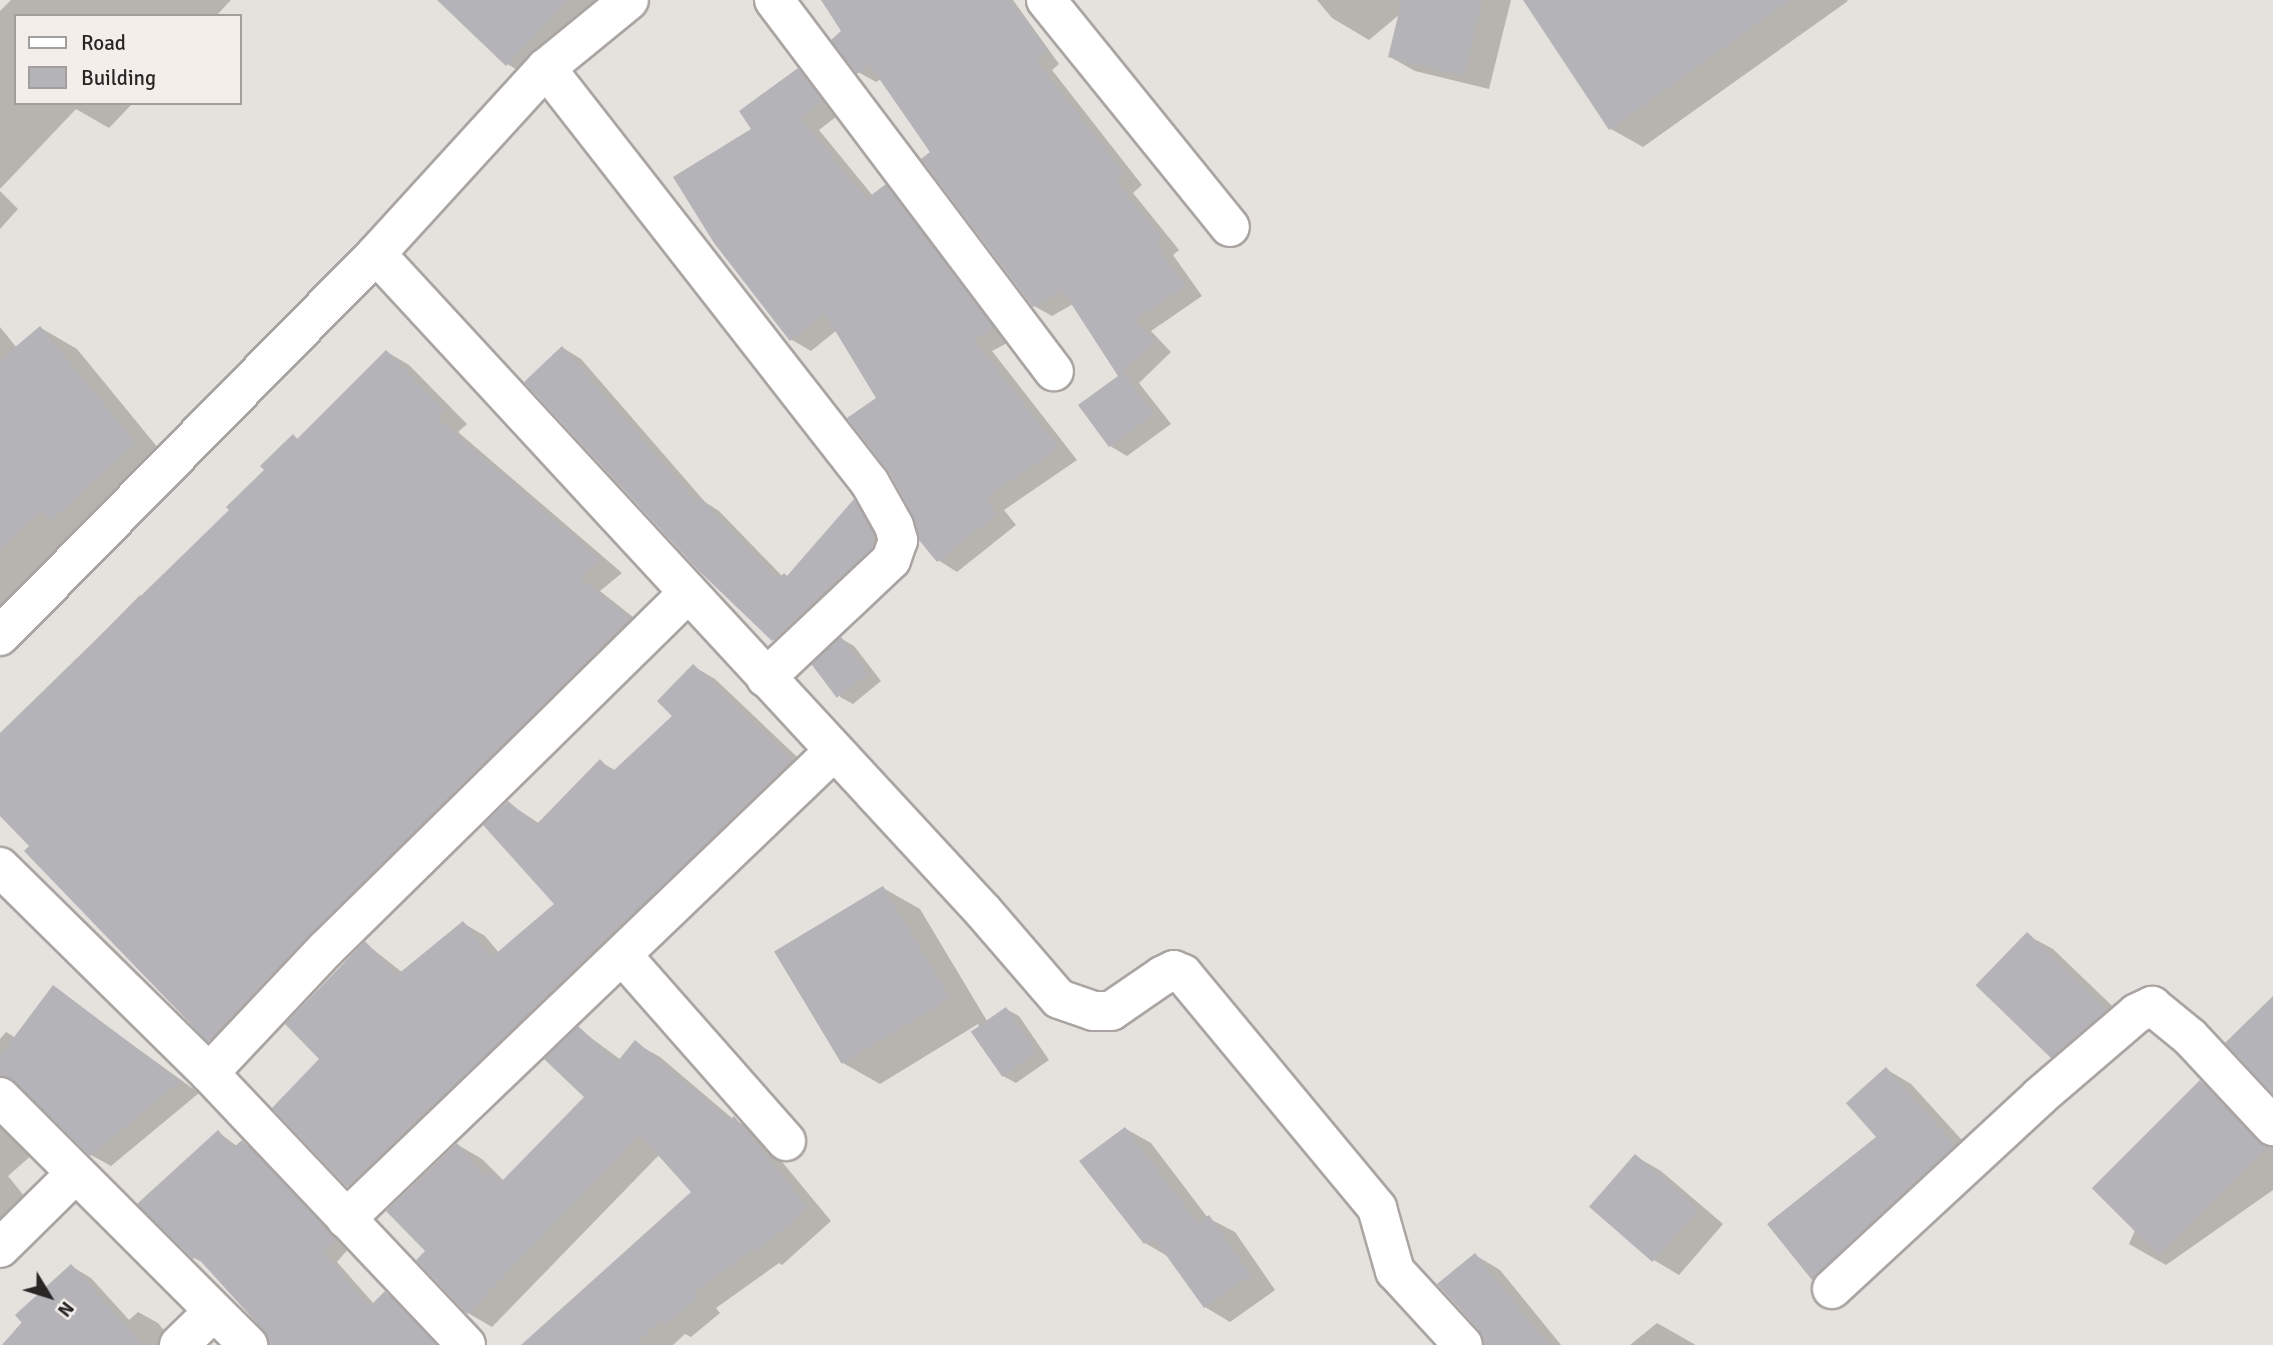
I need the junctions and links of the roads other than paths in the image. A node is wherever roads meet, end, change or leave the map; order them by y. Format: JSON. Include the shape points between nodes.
{"nodes":[{"id":1,"x":629,"y":0,"type":"edge"},
{"id":2,"x":774,"y":0,"type":"edge"},
{"id":3,"x":1046,"y":0,"type":"edge"},
{"id":4,"x":546,"y":68,"type":"junction"},
{"id":5,"x":1230,"y":227,"type":"dead end"},
{"id":6,"x":376,"y":254,"type":"junction"},
{"id":7,"x":1054,"y":371,"type":"dead end"},
{"id":8,"x":687,"y":594,"type":"junction"},
{"id":9,"x":0,"y":636,"type":"edge"},
{"id":10,"x":766,"y":678,"type":"junction"},
{"id":11,"x":834,"y":751,"type":"junction"},
{"id":12,"x":0,"y":867,"type":"edge"},
{"id":13,"x":622,"y":954,"type":"junction"},
{"id":14,"x":209,"y":1073,"type":"junction"},
{"id":15,"x":0,"y":1097,"type":"edge"},
{"id":16,"x":2273,"y":1126,"type":"edge"},
{"id":17,"x":786,"y":1141,"type":"dead end"},
{"id":18,"x":75,"y":1174,"type":"junction"},
{"id":19,"x":346,"y":1219,"type":"junction"},
{"id":20,"x":0,"y":1248,"type":"edge"},
{"id":21,"x":1832,"y":1289,"type":"dead end"},
{"id":22,"x":212,"y":1313,"type":"junction"},
{"id":23,"x":179,"y":1345,"type":"edge"},
{"id":24,"x":248,"y":1345,"type":"edge"},
{"id":25,"x":466,"y":1345,"type":"edge"},
{"id":26,"x":1462,"y":1345,"type":"edge"}],
"edges":[{"from":1,"to":4,"type":"street"},
{"from":2,"to":7,"type":"street"},
{"from":3,"to":5,"type":"street"},
{"from":4,"to":6,"type":"street"},
{"from":4,"to":10,"type":"street","via":[[870,483],[894,526],[898,540],[891,560]]},
{"from":6,"to":8,"type":"street"},
{"from":6,"to":9,"type":"street"},
{"from":8,"to":10,"type":"street"},
{"from":8,"to":14,"type":"street","via":[[327,949]]},
{"from":10,"to":11,"type":"street"},
{"from":11,"to":13,"type":"street"},
{"from":11,"to":26,"type":"street","via":[[1059,999],[1093,1011],[1111,1011],[1161,975],[1174,970],[1183,974],[1377,1208],[1395,1271]]},
{"from":12,"to":14,"type":"street"},
{"from":13,"to":17,"type":"street"},
{"from":13,"to":19,"type":"street"},
{"from":14,"to":19,"type":"street"},
{"from":15,"to":18,"type":"street"},
{"from":16,"to":21,"type":"street","via":[[2190,1037],[2152,1006],[2137,1013],[2039,1097]]},
{"from":18,"to":20,"type":"street"},
{"from":18,"to":22,"type":"street"},
{"from":19,"to":25,"type":"street"},
{"from":22,"to":23,"type":"street"},
{"from":22,"to":24,"type":"street"}]}
